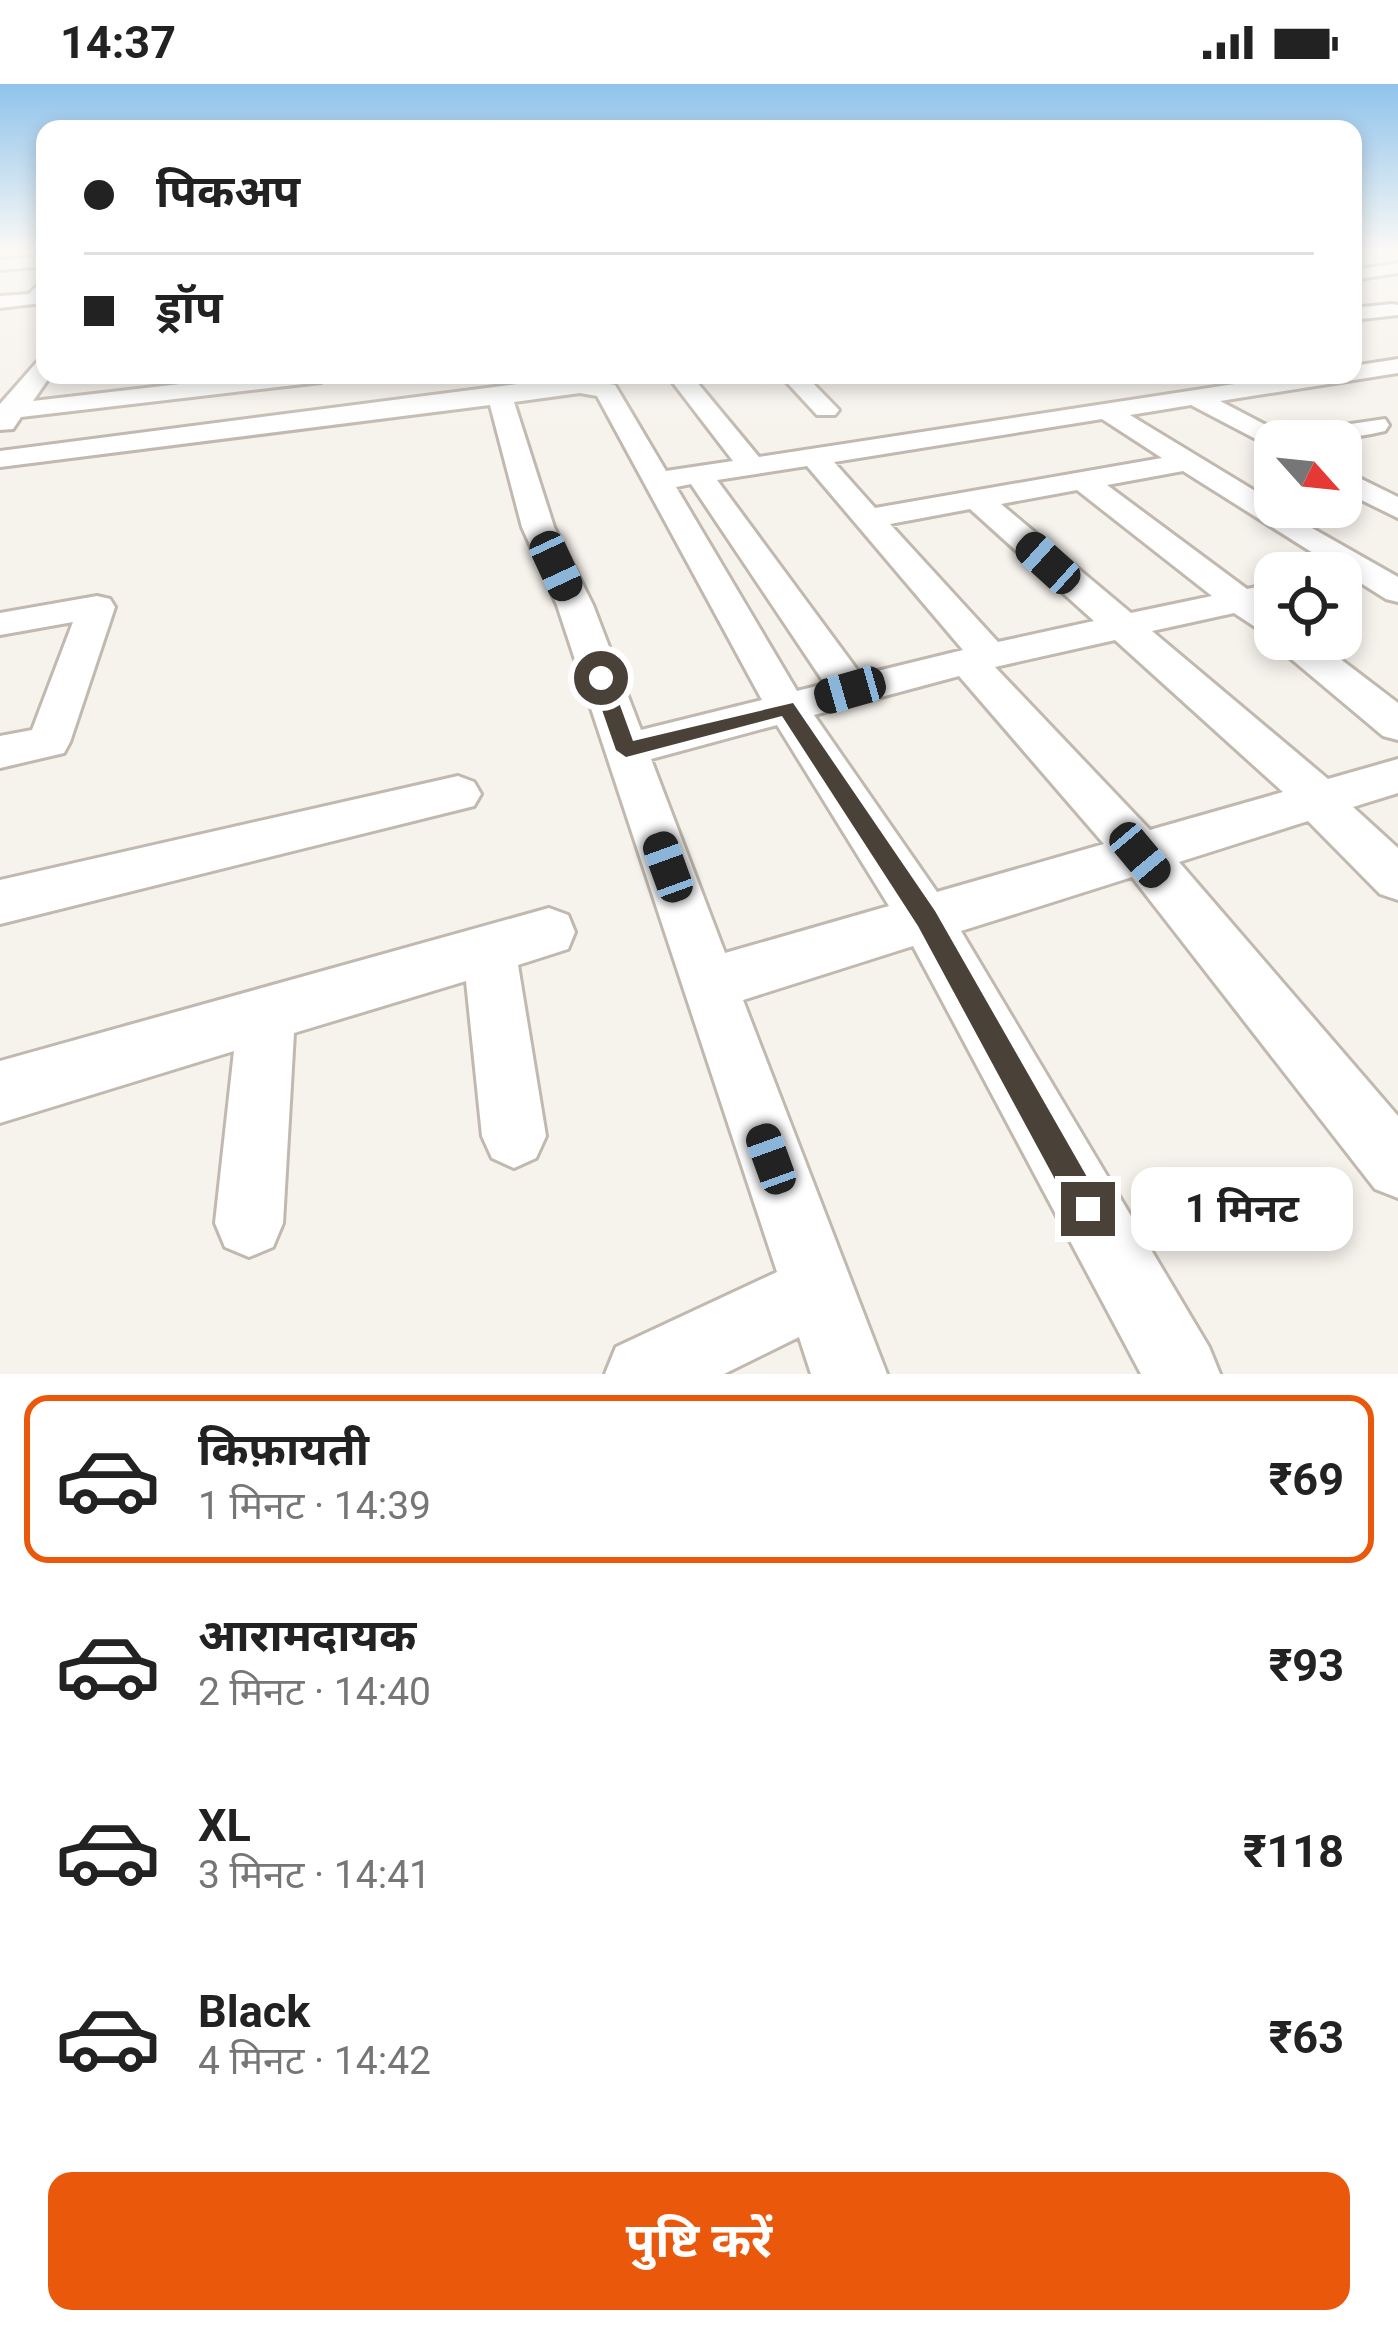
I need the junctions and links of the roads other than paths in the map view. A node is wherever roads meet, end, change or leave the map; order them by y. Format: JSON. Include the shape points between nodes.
{"nodes":[{"id":1,"x":36,"y":319,"type":"edge"},
{"id":2,"x":0,"y":322,"type":"edge"},
{"id":3,"x":1362,"y":355,"type":"edge"},
{"id":4,"x":1394,"y":367,"type":"edge"},
{"id":5,"x":1362,"y":372,"type":"edge"},
{"id":6,"x":36,"y":376,"type":"edge"},
{"id":7,"x":249,"y":384,"type":"edge"},
{"id":8,"x":305,"y":384,"type":"edge"},
{"id":9,"x":558,"y":384,"type":"edge"},
{"id":10,"x":589,"y":384,"type":"edge"},
{"id":11,"x":686,"y":384,"type":"edge"},
{"id":12,"x":801,"y":384,"type":"edge"},
{"id":13,"x":1172,"y":384,"type":"edge"},
{"id":14,"x":1246,"y":384,"type":"edge"},
{"id":15,"x":500,"y":396,"type":"junction"},
{"id":16,"x":1196,"y":397,"type":"junction"},
{"id":17,"x":826,"y":410,"type":"dead end"},
{"id":18,"x":1106,"y":411,"type":"junction"},
{"id":19,"x":4,"y":417,"type":"edge"},
{"id":20,"x":292,"y":422,"type":"junction"},
{"id":21,"x":1376,"y":425,"type":"dead end"},
{"id":22,"x":1362,"y":428,"type":"edge"},
{"id":23,"x":1254,"y":429,"type":"edge"},
{"id":24,"x":814,"y":457,"type":"junction"},
{"id":25,"x":0,"y":459,"type":"edge"},
{"id":26,"x":1185,"y":462,"type":"junction"},
{"id":27,"x":753,"y":466,"type":"junction"},
{"id":28,"x":699,"y":475,"type":"junction"},
{"id":29,"x":1082,"y":480,"type":"junction"},
{"id":30,"x":1398,"y":481,"type":"edge"},
{"id":31,"x":658,"y":482,"type":"junction"},
{"id":32,"x":1362,"y":483,"type":"edge"},
{"id":33,"x":1362,"y":489,"type":"edge"},
{"id":34,"x":977,"y":499,"type":"junction"},
{"id":35,"x":1398,"y":509,"type":"edge"},
{"id":36,"x":868,"y":518,"type":"junction"},
{"id":37,"x":1369,"y":572,"type":"edge"},
{"id":38,"x":1398,"y":592,"type":"edge"},
{"id":39,"x":1254,"y":594,"type":"edge"},
{"id":40,"x":1254,"y":598,"type":"edge"},
{"id":41,"x":0,"y":624,"type":"edge"},
{"id":42,"x":1119,"y":627,"type":"junction"},
{"id":43,"x":978,"y":659,"type":"junction"},
{"id":44,"x":1316,"y":660,"type":"edge"},
{"id":45,"x":850,"y":690,"type":"junction"},
{"id":46,"x":787,"y":708,"type":"junction"},
{"id":47,"x":1398,"y":725,"type":"edge"},
{"id":48,"x":626,"y":750,"type":"junction"},
{"id":49,"x":0,"y":752,"type":"edge"},
{"id":50,"x":1398,"y":776,"type":"edge"},
{"id":51,"x":458,"y":794,"type":"dead end"},
{"id":52,"x":1320,"y":800,"type":"junction"},
{"id":53,"x":1142,"y":854,"type":"junction"},
{"id":54,"x":1398,"y":879,"type":"edge"},
{"id":55,"x":0,"y":902,"type":"edge"},
{"id":56,"x":926,"y":919,"type":"junction"},
{"id":57,"x":549,"y":932,"type":"dead end"},
{"id":58,"x":489,"y":950,"type":"junction"},
{"id":59,"x":709,"y":984,"type":"junction"},
{"id":60,"x":267,"y":1014,"type":"junction"},
{"id":61,"x":2,"y":1098,"type":"edge"},
{"id":62,"x":514,"y":1136,"type":"dead end"},
{"id":63,"x":1398,"y":1166,"type":"edge"},
{"id":64,"x":249,"y":1223,"type":"dead end"},
{"id":65,"x":818,"y":1290,"type":"junction"},
{"id":66,"x":643,"y":1374,"type":"edge"},
{"id":67,"x":849,"y":1374,"type":"edge"},
{"id":68,"x":1182,"y":1374,"type":"edge"}],
"edges":[{"from":1,"to":2,"type":"street"},
{"from":3,"to":4,"type":"street"},
{"from":4,"to":5,"type":"street"},
{"from":6,"to":19,"type":"street"},
{"from":7,"to":19,"type":"street"},
{"from":8,"to":20,"type":"street"},
{"from":9,"to":15,"type":"street"},
{"from":10,"to":31,"type":"street","via":[[606,390]]},
{"from":11,"to":27,"type":"street"},
{"from":12,"to":17,"type":"street"},
{"from":13,"to":16,"type":"street"},
{"from":14,"to":16,"type":"street"},
{"from":15,"to":20,"type":"street"},
{"from":15,"to":48,"type":"street","via":[[538,527]]},
{"from":16,"to":18,"type":"street"},
{"from":16,"to":23,"type":"street"},
{"from":18,"to":24,"type":"street"},
{"from":18,"to":26,"type":"street"},
{"from":20,"to":25,"type":"street"},
{"from":21,"to":22,"type":"street"},
{"from":24,"to":27,"type":"street"},
{"from":24,"to":36,"type":"street"},
{"from":26,"to":29,"type":"street"},
{"from":26,"to":37,"type":"street"},
{"from":27,"to":28,"type":"street"},
{"from":28,"to":31,"type":"street"},
{"from":28,"to":45,"type":"street"},
{"from":29,"to":34,"type":"street"},
{"from":29,"to":39,"type":"street"},
{"from":30,"to":32,"type":"street"},
{"from":31,"to":46,"type":"street"},
{"from":33,"to":35,"type":"street"},
{"from":34,"to":36,"type":"street"},
{"from":34,"to":42,"type":"street"},
{"from":36,"to":43,"type":"street"},
{"from":37,"to":38,"type":"street"},
{"from":40,"to":42,"type":"street"},
{"from":41,"to":49,"type":"street","via":[[97,607],[50,742]]},
{"from":42,"to":43,"type":"street"},
{"from":42,"to":52,"type":"street"},
{"from":43,"to":45,"type":"street"},
{"from":43,"to":53,"type":"street"},
{"from":44,"to":47,"type":"street"},
{"from":45,"to":46,"type":"street"},
{"from":46,"to":48,"type":"street"},
{"from":46,"to":56,"type":"street"},
{"from":48,"to":59,"type":"street"},
{"from":50,"to":52,"type":"street"},
{"from":51,"to":55,"type":"street"},
{"from":52,"to":53,"type":"street"},
{"from":52,"to":54,"type":"street"},
{"from":53,"to":56,"type":"street"},
{"from":53,"to":63,"type":"street"},
{"from":56,"to":59,"type":"street"},
{"from":56,"to":68,"type":"street"},
{"from":57,"to":58,"type":"street"},
{"from":58,"to":60,"type":"street"},
{"from":58,"to":62,"type":"street"},
{"from":59,"to":65,"type":"street"},
{"from":60,"to":61,"type":"street"},
{"from":60,"to":64,"type":"street"},
{"from":65,"to":66,"type":"street"},
{"from":65,"to":67,"type":"street"}]}
